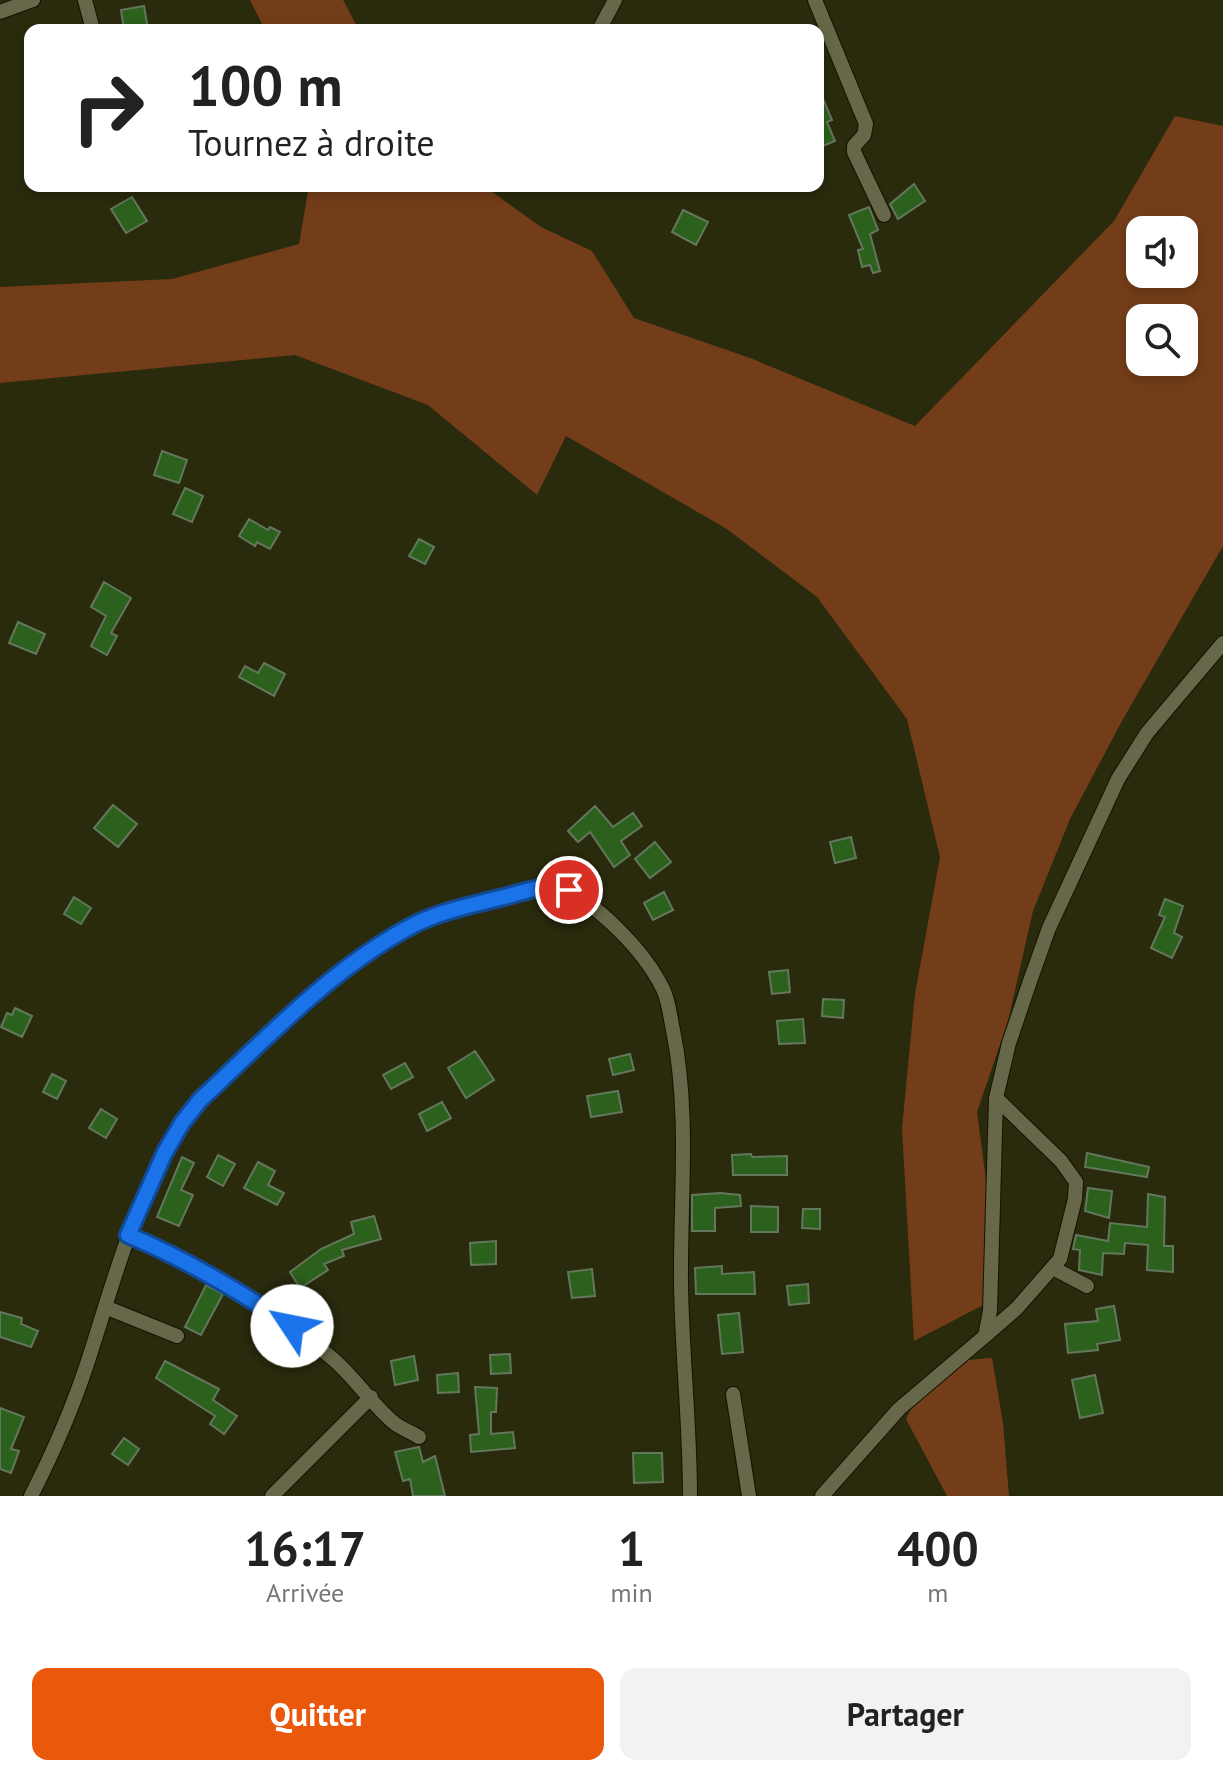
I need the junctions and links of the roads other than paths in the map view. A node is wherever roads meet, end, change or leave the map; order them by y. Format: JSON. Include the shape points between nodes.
{"nodes":[{"id":1,"x":33,"y":0,"type":"edge"},
{"id":2,"x":85,"y":0,"type":"edge"},
{"id":3,"x":615,"y":0,"type":"edge"},
{"id":4,"x":815,"y":0,"type":"edge"},
{"id":5,"x":0,"y":12,"type":"edge"},
{"id":6,"x":91,"y":24,"type":"edge"},
{"id":7,"x":602,"y":24,"type":"edge"},
{"id":8,"x":884,"y":215,"type":"dead end"},
{"id":9,"x":1223,"y":643,"type":"edge"},
{"id":10,"x":996,"y":1098,"type":"junction"},
{"id":11,"x":128,"y":1235,"type":"junction"},
{"id":12,"x":1053,"y":1268,"type":"junction"},
{"id":13,"x":1087,"y":1286,"type":"dead end"},
{"id":14,"x":105,"y":1307,"type":"junction"},
{"id":15,"x":177,"y":1336,"type":"dead end"},
{"id":16,"x":985,"y":1336,"type":"junction"},
{"id":17,"x":733,"y":1394,"type":"dead end"},
{"id":18,"x":371,"y":1397,"type":"junction"},
{"id":19,"x":419,"y":1437,"type":"dead end"},
{"id":20,"x":825,"y":1495,"type":"edge"},
{"id":21,"x":31,"y":1496,"type":"edge"},
{"id":22,"x":272,"y":1496,"type":"edge"},
{"id":23,"x":690,"y":1496,"type":"edge"},
{"id":24,"x":749,"y":1496,"type":"edge"}],
"edges":[{"from":1,"to":5,"type":"street"},
{"from":2,"to":6,"type":"street"},
{"from":3,"to":7,"type":"street"},
{"from":4,"to":8,"type":"street","via":[[866,124],[854,152]]},
{"from":9,"to":10,"type":"street","via":[[1147,733],[1118,779],[1049,928]]},
{"from":10,"to":12,"type":"street","via":[[1076,1182],[1066,1242]]},
{"from":10,"to":16,"type":"street"},
{"from":11,"to":14,"type":"street"},
{"from":11,"to":18,"type":"street","via":[[167,1251],[257,1303],[335,1360]]},
{"from":11,"to":23,"type":"street","via":[[182,1123],[200,1100],[347,967],[408,927],[464,907],[557,885],[569,890],[644,955],[665,992],[679,1058]]},
{"from":12,"to":13,"type":"street"},
{"from":12,"to":16,"type":"street"},
{"from":14,"to":15,"type":"street"},
{"from":14,"to":21,"type":"street"},
{"from":16,"to":20,"type":"street","via":[[899,1409]]},
{"from":17,"to":24,"type":"street"},
{"from":18,"to":19,"type":"street","via":[[394,1423]]},
{"from":18,"to":22,"type":"street"}]}
